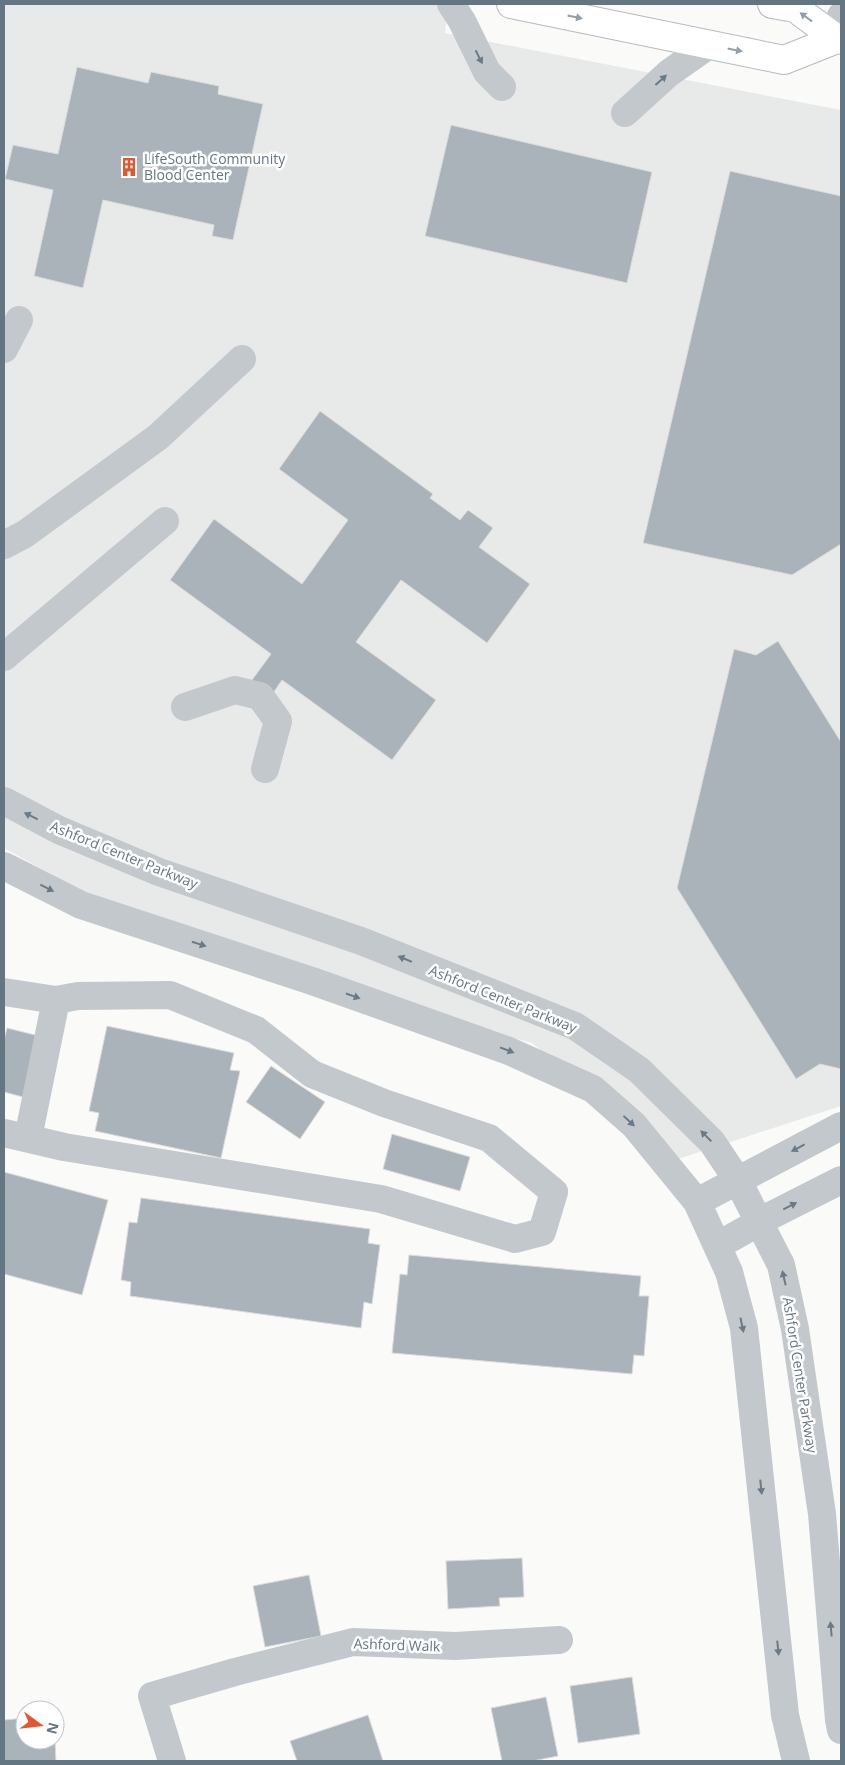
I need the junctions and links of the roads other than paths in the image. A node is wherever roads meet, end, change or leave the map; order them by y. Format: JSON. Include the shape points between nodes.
{"nodes":[{"id":1,"x":451,"y":4,"type":"edge"},
{"id":2,"x":511,"y":4,"type":"edge"},
{"id":3,"x":772,"y":4,"type":"edge"},
{"id":4,"x":840,"y":32,"type":"edge"},
{"id":5,"x":709,"y":45,"type":"junction"},
{"id":6,"x":502,"y":87,"type":"dead end"},
{"id":7,"x":626,"y":113,"type":"dead end"},
{"id":8,"x":19,"y":320,"type":"dead end"},
{"id":9,"x":4,"y":349,"type":"edge"},
{"id":10,"x":242,"y":359,"type":"dead end"},
{"id":11,"x":165,"y":521,"type":"dead end"},
{"id":12,"x":4,"y":544,"type":"edge"},
{"id":13,"x":4,"y":657,"type":"edge"},
{"id":14,"x":185,"y":707,"type":"dead end"},
{"id":15,"x":266,"y":769,"type":"dead end"},
{"id":16,"x":4,"y":801,"type":"edge"},
{"id":17,"x":4,"y":866,"type":"edge"},
{"id":18,"x":4,"y":992,"type":"edge"},
{"id":19,"x":56,"y":1000,"type":"junction"},
{"id":20,"x":841,"y":1126,"type":"edge"},
{"id":21,"x":16,"y":1136,"type":"edge"},
{"id":22,"x":841,"y":1180,"type":"edge"},
{"id":23,"x":738,"y":1181,"type":"junction"},
{"id":24,"x":698,"y":1202,"type":"junction"},
{"id":25,"x":759,"y":1222,"type":"junction"},
{"id":26,"x":717,"y":1246,"type":"junction"},
{"id":27,"x":559,"y":1640,"type":"dead end"},
{"id":28,"x":841,"y":1730,"type":"edge"},
{"id":29,"x":172,"y":1761,"type":"edge"},
{"id":30,"x":796,"y":1761,"type":"edge"}],
"edges":[{"from":1,"to":6,"type":"street","one_way":true,"via":[[487,72]]},
{"from":2,"to":5,"type":"main road","one_way":true},
{"from":4,"to":3,"type":"main road","one_way":true,"via":[[795,8]]},
{"from":5,"to":4,"type":"main road","one_way":true,"via":[[784,60]]},
{"from":7,"to":5,"type":"street","one_way":true,"via":[[669,73]]},
{"from":8,"to":9,"type":"street"},
{"from":10,"to":12,"type":"street","via":[[158,437],[25,534]]},
{"from":11,"to":13,"type":"street"},
{"from":14,"to":15,"type":"street","via":[[235,690],[260,696],[278,720]]},
{"from":23,"to":16,"type":"street","name":"Ashford Center Parkway","one_way":true,"via":[[712,1142],[639,1070],[575,1026],[361,941],[159,872],[59,830]]},
{"from":17,"to":24,"type":"street","one_way":true,"via":[[80,904],[509,1051],[592,1089],[634,1126]]},
{"from":18,"to":19,"type":"street"},
{"from":19,"to":21,"type":"street"},
{"from":19,"to":21,"type":"street","via":[[78,996],[170,995],[256,1030],[312,1074],[384,1103],[489,1138],[554,1192],[542,1232],[515,1238],[381,1199],[64,1147]]},
{"from":20,"to":23,"type":"street","one_way":true},
{"from":25,"to":22,"type":"street","one_way":true},
{"from":23,"to":24,"type":"street"},
{"from":23,"to":25,"type":"street","name":"Ashford Center Parkway"},
{"from":24,"to":26,"type":"street"},
{"from":25,"to":26,"type":"street"},
{"from":28,"to":25,"type":"street","name":"Ashford Center Parkway","one_way":true,"via":[[822,1514],[795,1328],[781,1265]]},
{"from":26,"to":30,"type":"street","one_way":true,"via":[[729,1272],[744,1328],[785,1715]]},
{"from":27,"to":29,"type":"street","name":"Ashford Walk","via":[[455,1646],[353,1642],[152,1696]]}]}
